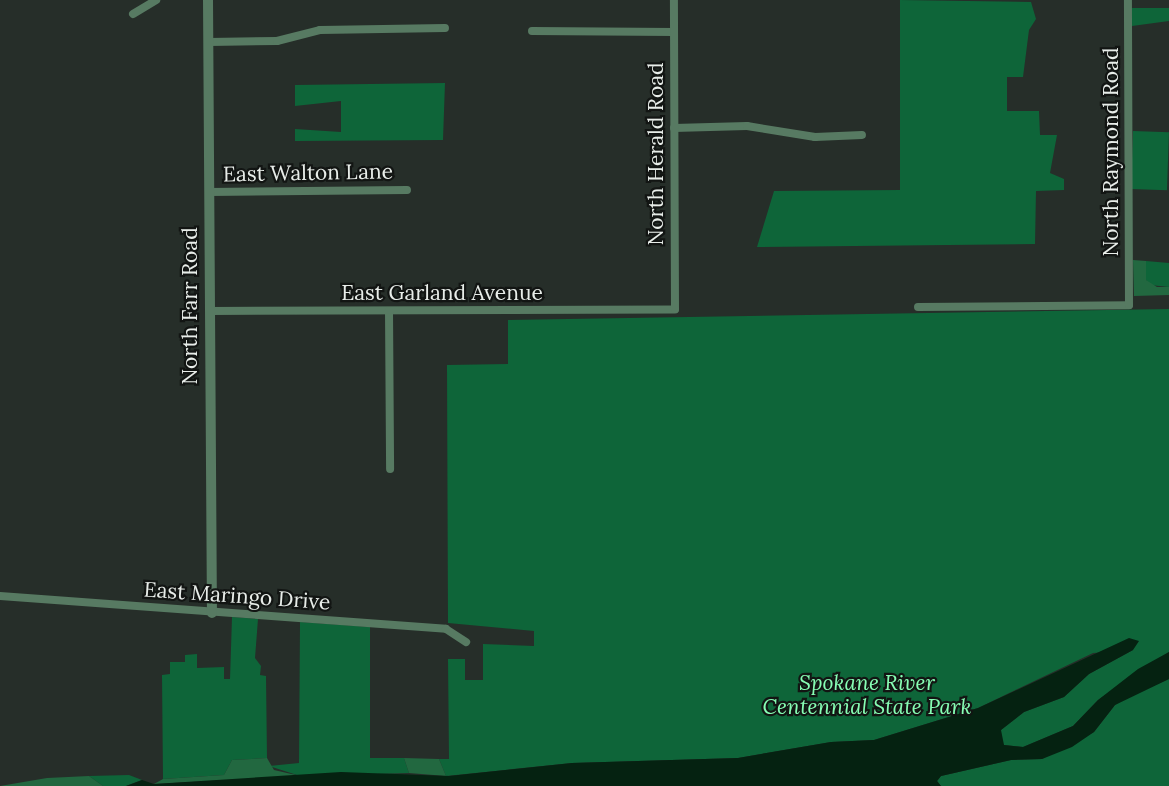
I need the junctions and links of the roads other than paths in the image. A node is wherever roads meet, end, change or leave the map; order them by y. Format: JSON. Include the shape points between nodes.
{"nodes":[{"id":1,"x":156,"y":0,"type":"edge"},
{"id":2,"x":208,"y":0,"type":"edge"},
{"id":3,"x":674,"y":0,"type":"edge"},
{"id":4,"x":1128,"y":0,"type":"edge"},
{"id":5,"x":133,"y":14,"type":"dead end"},
{"id":6,"x":445,"y":28,"type":"dead end"},
{"id":7,"x":532,"y":31,"type":"dead end"},
{"id":8,"x":674,"y":32,"type":"junction"},
{"id":9,"x":209,"y":42,"type":"junction"},
{"id":10,"x":674,"y":128,"type":"junction"},
{"id":11,"x":862,"y":135,"type":"dead end"},
{"id":12,"x":407,"y":189,"type":"dead end"},
{"id":13,"x":209,"y":192,"type":"junction"},
{"id":14,"x":918,"y":307,"type":"dead end"},
{"id":15,"x":675,"y":309,"type":"joint"},
{"id":16,"x":210,"y":311,"type":"junction"},
{"id":17,"x":389,"y":311,"type":"junction"},
{"id":18,"x":390,"y":469,"type":"dead end"},
{"id":19,"x":0,"y":596,"type":"edge"},
{"id":20,"x":212,"y":613,"type":"junction"},
{"id":21,"x":466,"y":642,"type":"dead end"}],
"edges":[{"from":1,"to":5,"type":"street"},
{"from":2,"to":9,"type":"street","name":"North Farr Road"},
{"from":3,"to":8,"type":"street","name":"North Herald Road"},
{"from":4,"to":14,"type":"street","name":"North Raymond Road","via":[[1129,304]]},
{"from":6,"to":9,"type":"street","via":[[320,30],[277,41]]},
{"from":7,"to":8,"type":"street"},
{"from":8,"to":10,"type":"street","name":"North Herald Road"},
{"from":9,"to":13,"type":"street","name":"North Farr Road"},
{"from":10,"to":11,"type":"street","via":[[747,126],[815,137]]},
{"from":10,"to":15,"type":"street","name":"North Herald Road"},
{"from":12,"to":13,"type":"street","name":"East Walton Lane"},
{"from":13,"to":16,"type":"street","name":"North Farr Road"},
{"from":15,"to":17,"type":"street","name":"East Garland Avenue"},
{"from":16,"to":17,"type":"street","name":"East Garland Avenue"},
{"from":16,"to":20,"type":"street","name":"North Farr Road"},
{"from":17,"to":18,"type":"street"},
{"from":19,"to":20,"type":"street","name":"East Maringo Drive"},
{"from":20,"to":21,"type":"street","name":"East Maringo Drive","via":[[446,629]]}]}
